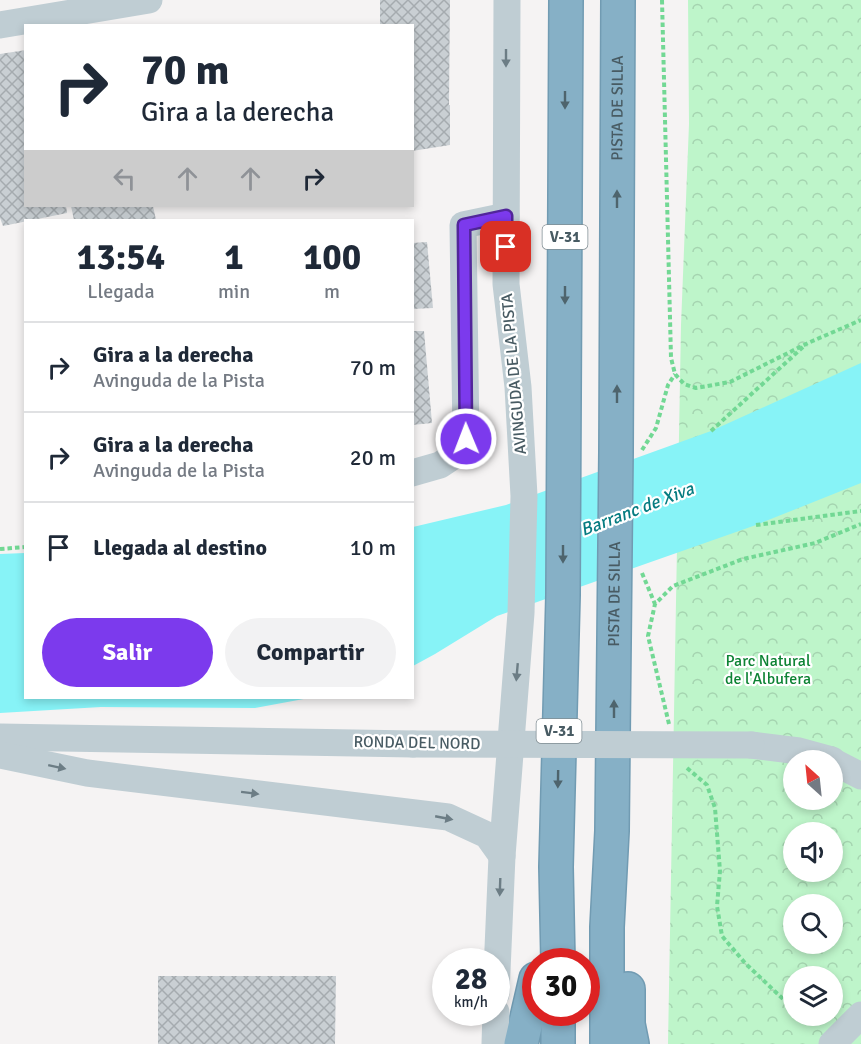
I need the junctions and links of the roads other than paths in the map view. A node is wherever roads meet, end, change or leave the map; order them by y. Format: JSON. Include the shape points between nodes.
{"nodes":[{"id":1,"x":149,"y":0,"type":"edge"},
{"id":2,"x":507,"y":0,"type":"edge"},
{"id":3,"x":566,"y":0,"type":"edge"},
{"id":4,"x":618,"y":0,"type":"edge"},
{"id":5,"x":0,"y":25,"type":"edge"},
{"id":6,"x":506,"y":216,"type":"junction"},
{"id":7,"x":414,"y":472,"type":"edge"},
{"id":8,"x":0,"y":736,"type":"edge"},
{"id":9,"x":791,"y":750,"type":"edge"},
{"id":10,"x":0,"y":755,"type":"edge"},
{"id":11,"x":843,"y":767,"type":"edge"},
{"id":12,"x":861,"y":776,"type":"edge"},
{"id":13,"x":612,"y":831,"type":"junction"},
{"id":14,"x":502,"y":855,"type":"junction"},
{"id":15,"x":556,"y":867,"type":"junction"},
{"id":16,"x":498,"y":948,"type":"edge"},
{"id":17,"x":537,"y":948,"type":"edge"},
{"id":18,"x":558,"y":948,"type":"edge"},
{"id":19,"x":861,"y":1015,"type":"edge"},
{"id":20,"x":496,"y":1026,"type":"edge"},
{"id":21,"x":525,"y":1026,"type":"edge"},
{"id":22,"x":558,"y":1026,"type":"edge"},
{"id":23,"x":495,"y":1044,"type":"edge"},
{"id":24,"x":521,"y":1044,"type":"edge"},
{"id":25,"x":558,"y":1044,"type":"edge"},
{"id":26,"x":607,"y":1044,"type":"edge"},
{"id":27,"x":632,"y":1044,"type":"edge"},
{"id":28,"x":832,"y":1044,"type":"edge"}],
"edges":[{"from":1,"to":5,"type":"street"},
{"from":2,"to":6,"type":"street","name":"AVINGUDA DE LA PISTA","one_way":true},
{"from":3,"to":15,"type":"highway","number":"V-31","one_way":true,"via":[[563,594]]},
{"from":13,"to":4,"type":"highway","name":"PISTA DE SILLA","one_way":true,"via":[[627,573]]},
{"from":6,"to":7,"type":"street","via":[[464,225],[466,439],[458,453],[440,465]]},
{"from":6,"to":14,"type":"street","name":"AVINGUDA DE LA PISTA","one_way":true,"via":[[506,284],[518,387],[524,496],[521,614]]},
{"from":8,"to":9,"type":"street","name":"RONDA DEL NORD","bridge":true,"via":[[413,744],[751,745]]},
{"from":10,"to":14,"type":"street","one_way":true,"via":[[87,773],[448,817],[487,836]]},
{"from":11,"to":12,"type":"street","name":"RONDA DEL NORD"},
{"from":13,"to":26,"type":"highway","name":"PISTA DE SILLA"},
{"from":13,"to":27,"type":"highway","via":[[628,923],[628,1024]]},
{"from":14,"to":16,"type":"street","name":"AVINGUDA DE LA PISTA","one_way":true},
{"from":15,"to":17,"type":"highway","via":[[538,920]]},
{"from":15,"to":18,"type":"highway","number":"V-31"},
{"from":19,"to":28,"type":"street"},
{"from":20,"to":23,"type":"street"},
{"from":21,"to":24,"type":"highway"},
{"from":22,"to":25,"type":"highway"}]}
